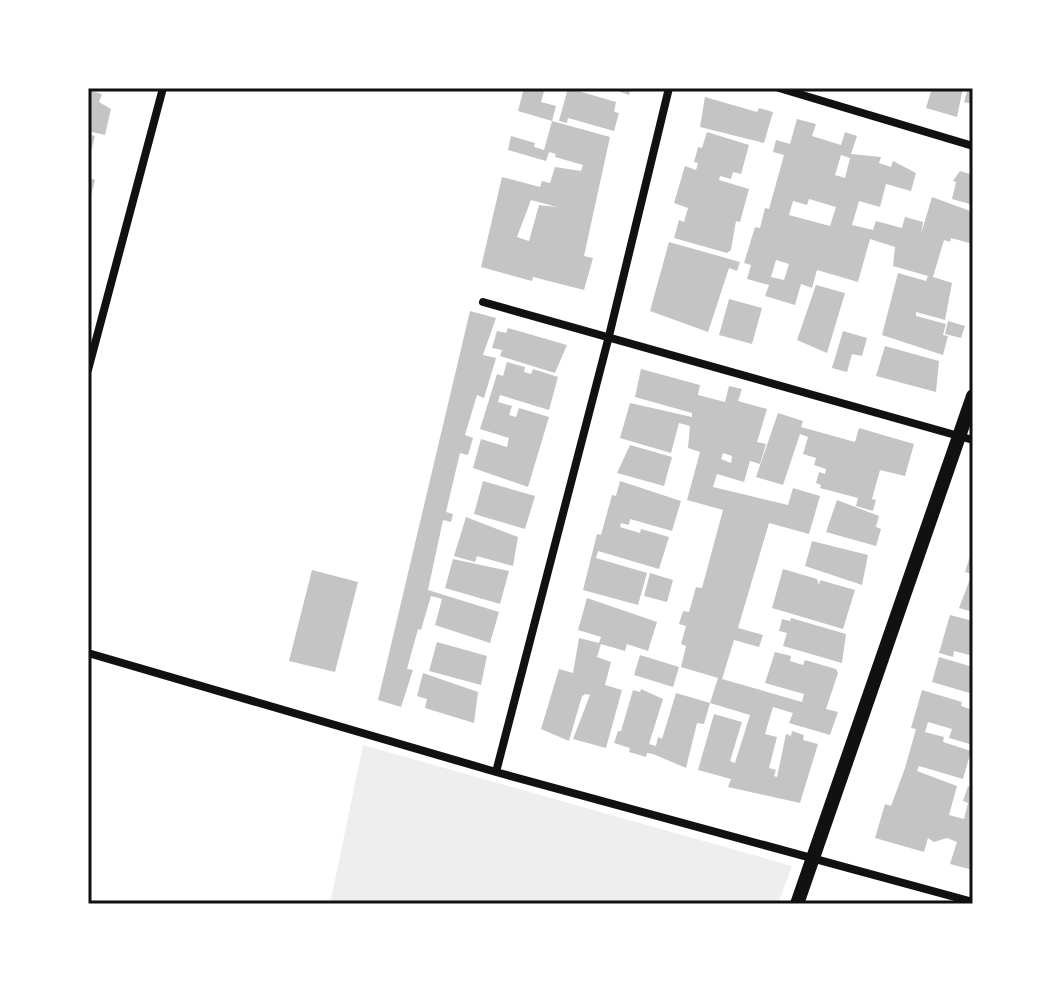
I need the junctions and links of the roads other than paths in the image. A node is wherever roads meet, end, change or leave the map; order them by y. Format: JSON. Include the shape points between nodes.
{"nodes":[{"id":1,"x":163,"y":88,"type":"edge"},
{"id":2,"x":669,"y":88,"type":"edge"},
{"id":3,"x":779,"y":88,"type":"edge"},
{"id":4,"x":973,"y":146,"type":"edge"},
{"id":5,"x":483,"y":302,"type":"dead end"},
{"id":6,"x":609,"y":336,"type":"junction"},
{"id":7,"x":88,"y":370,"type":"edge"},
{"id":8,"x":973,"y":396,"type":"edge"},
{"id":9,"x":966,"y":438,"type":"edge"},
{"id":10,"x":88,"y":653,"type":"edge"},
{"id":11,"x":496,"y":772,"type":"junction"},
{"id":12,"x":813,"y":858,"type":"junction"},
{"id":13,"x":973,"y":902,"type":"edge"},
{"id":14,"x":797,"y":904,"type":"edge"}],
"edges":[{"from":1,"to":7,"type":"street"},
{"from":2,"to":6,"type":"street"},
{"from":3,"to":4,"type":"street"},
{"from":5,"to":6,"type":"street"},
{"from":6,"to":9,"type":"street"},
{"from":6,"to":11,"type":"street"},
{"from":8,"to":9,"type":"street"},
{"from":9,"to":12,"type":"street"},
{"from":10,"to":11,"type":"street"},
{"from":11,"to":12,"type":"street"},
{"from":12,"to":13,"type":"street"},
{"from":12,"to":14,"type":"street"}]}
